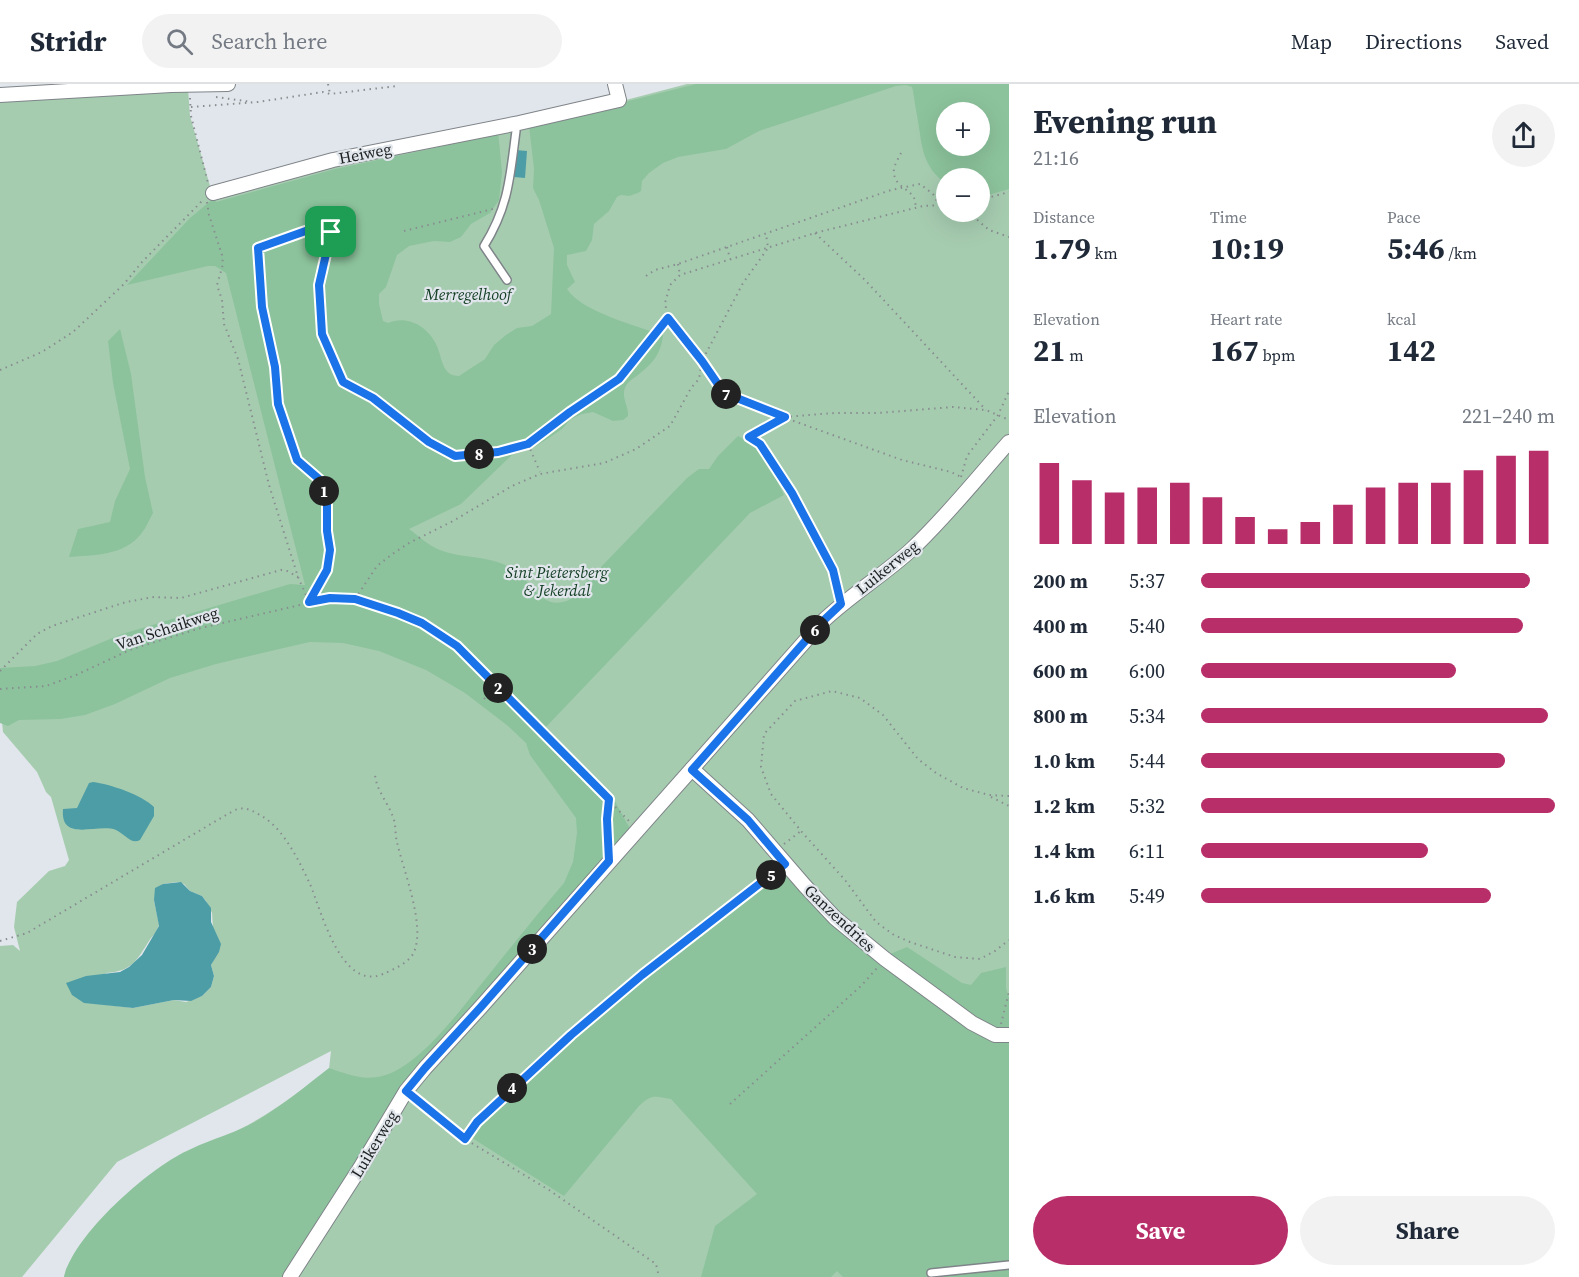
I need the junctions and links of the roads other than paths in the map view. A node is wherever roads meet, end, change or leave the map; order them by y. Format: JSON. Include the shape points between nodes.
{"nodes":[{"id":1,"x":222,"y":84,"type":"edge"},
{"id":2,"x":228,"y":84,"type":"edge"},
{"id":3,"x":615,"y":84,"type":"edge"},
{"id":4,"x":0,"y":95,"type":"edge"},
{"id":5,"x":518,"y":127,"type":"junction"},
{"id":6,"x":210,"y":195,"type":"road end"},
{"id":7,"x":507,"y":280,"type":"dead end"},
{"id":8,"x":1009,"y":442,"type":"edge"},
{"id":9,"x":692,"y":770,"type":"junction"},
{"id":10,"x":1004,"y":1035,"type":"edge"},
{"id":11,"x":1009,"y":1265,"type":"edge"},
{"id":12,"x":932,"y":1273,"type":"dead end"},
{"id":13,"x":290,"y":1277,"type":"edge"}],
"edges":[{"from":1,"to":2,"type":"street"},
{"from":1,"to":4,"type":"street"},
{"from":3,"to":5,"type":"street","name":"Heiweg","via":[[619,100]]},
{"from":5,"to":6,"type":"street","name":"Heiweg","via":[[333,160]]},
{"from":5,"to":7,"type":"lane","via":[[505,206],[484,246]]},
{"from":8,"to":9,"type":"street","name":"Luikerweg","via":[[917,544],[822,622]]},
{"from":9,"to":10,"type":"street","name":"Ganzendries","via":[[735,806],[835,918],[972,1023]]},
{"from":9,"to":13,"type":"street","name":"Luikerweg","via":[[406,1091]]},
{"from":11,"to":12,"type":"lane"}]}
